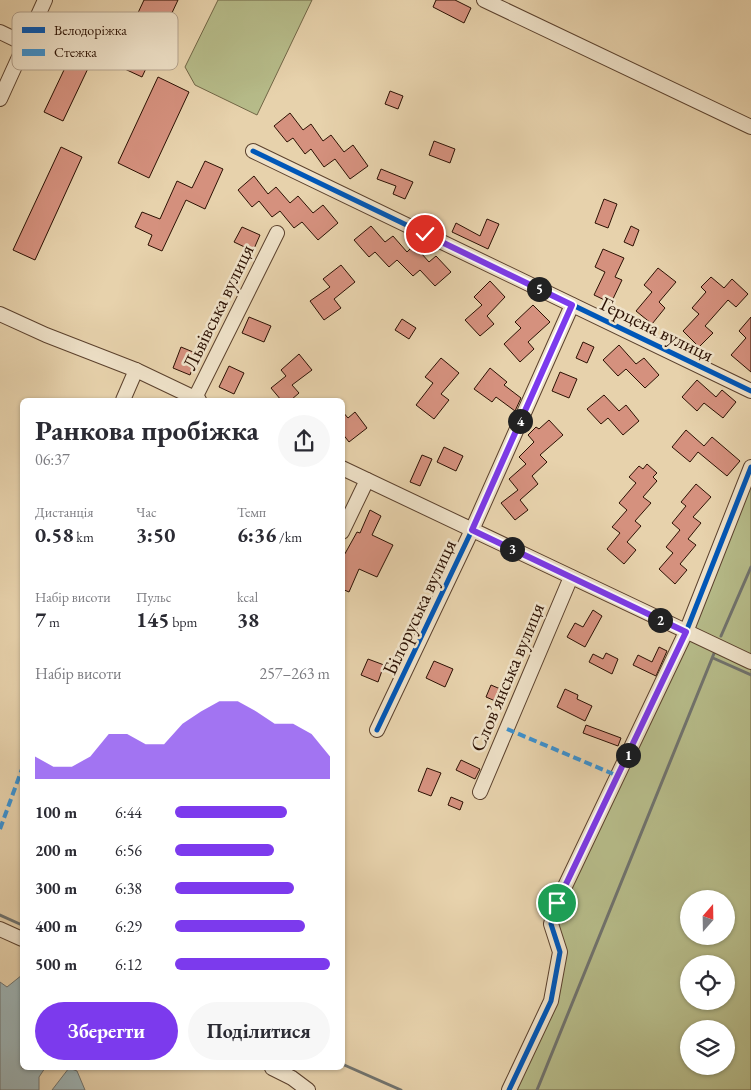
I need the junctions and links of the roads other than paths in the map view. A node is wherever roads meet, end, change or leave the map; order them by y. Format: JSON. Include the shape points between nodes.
{"nodes":[{"id":1,"x":45,"y":0,"type":"edge"},
{"id":2,"x":484,"y":0,"type":"edge"},
{"id":3,"x":40,"y":12,"type":"edge"},
{"id":4,"x":0,"y":32,"type":"edge"},
{"id":5,"x":12,"y":38,"type":"edge"},
{"id":6,"x":13,"y":70,"type":"edge"},
{"id":7,"x":0,"y":99,"type":"edge"},
{"id":8,"x":751,"y":127,"type":"edge"},
{"id":9,"x":253,"y":151,"type":"dead end"},
{"id":10,"x":277,"y":233,"type":"dead end"},
{"id":11,"x":572,"y":305,"type":"junction"},
{"id":12,"x":0,"y":314,"type":"edge"},
{"id":13,"x":136,"y":370,"type":"junction"},
{"id":14,"x":751,"y":392,"type":"edge"},
{"id":15,"x":124,"y":398,"type":"edge"},
{"id":16,"x":195,"y":398,"type":"edge"},
{"id":17,"x":197,"y":398,"type":"edge"},
{"id":18,"x":751,"y":467,"type":"edge"},
{"id":19,"x":345,"y":469,"type":"edge"},
{"id":20,"x":367,"y":480,"type":"junction"},
{"id":21,"x":345,"y":526,"type":"edge"},
{"id":22,"x":472,"y":530,"type":"junction"},
{"id":23,"x":571,"y":577,"type":"junction"},
{"id":24,"x":686,"y":632,"type":"junction"},
{"id":25,"x":751,"y":662,"type":"edge"},
{"id":26,"x":377,"y":730,"type":"dead end"},
{"id":27,"x":480,"y":792,"type":"dead end"},
{"id":28,"x":0,"y":929,"type":"edge"},
{"id":29,"x":20,"y":938,"type":"edge"},
{"id":30,"x":276,"y":1070,"type":"edge"},
{"id":31,"x":308,"y":1090,"type":"edge"},
{"id":32,"x":509,"y":1090,"type":"edge"}],
"edges":[{"from":1,"to":3,"type":"street"},
{"from":2,"to":8,"type":"street"},
{"from":4,"to":5,"type":"street"},
{"from":6,"to":7,"type":"street"},
{"from":9,"to":11,"type":"street","name":"Герцена вулиця"},
{"from":10,"to":17,"type":"street","name":"Львівська вулиця"},
{"from":11,"to":14,"type":"street","name":"Герцена вулиця"},
{"from":11,"to":22,"type":"street","name":"Білоруська вулиця"},
{"from":12,"to":13,"type":"street"},
{"from":13,"to":15,"type":"street"},
{"from":13,"to":16,"type":"street"},
{"from":18,"to":24,"type":"street"},
{"from":19,"to":20,"type":"street"},
{"from":20,"to":21,"type":"street"},
{"from":20,"to":22,"type":"street"},
{"from":22,"to":23,"type":"street"},
{"from":22,"to":26,"type":"street","name":"Білоруська вулиця"},
{"from":23,"to":24,"type":"street"},
{"from":23,"to":27,"type":"street","name":"Слов’янська вулиця"},
{"from":24,"to":25,"type":"street"},
{"from":24,"to":32,"type":"street","via":[[557,903],[551,924],[560,952],[551,1001]]},
{"from":28,"to":29,"type":"street"},
{"from":30,"to":31,"type":"street"}]}
